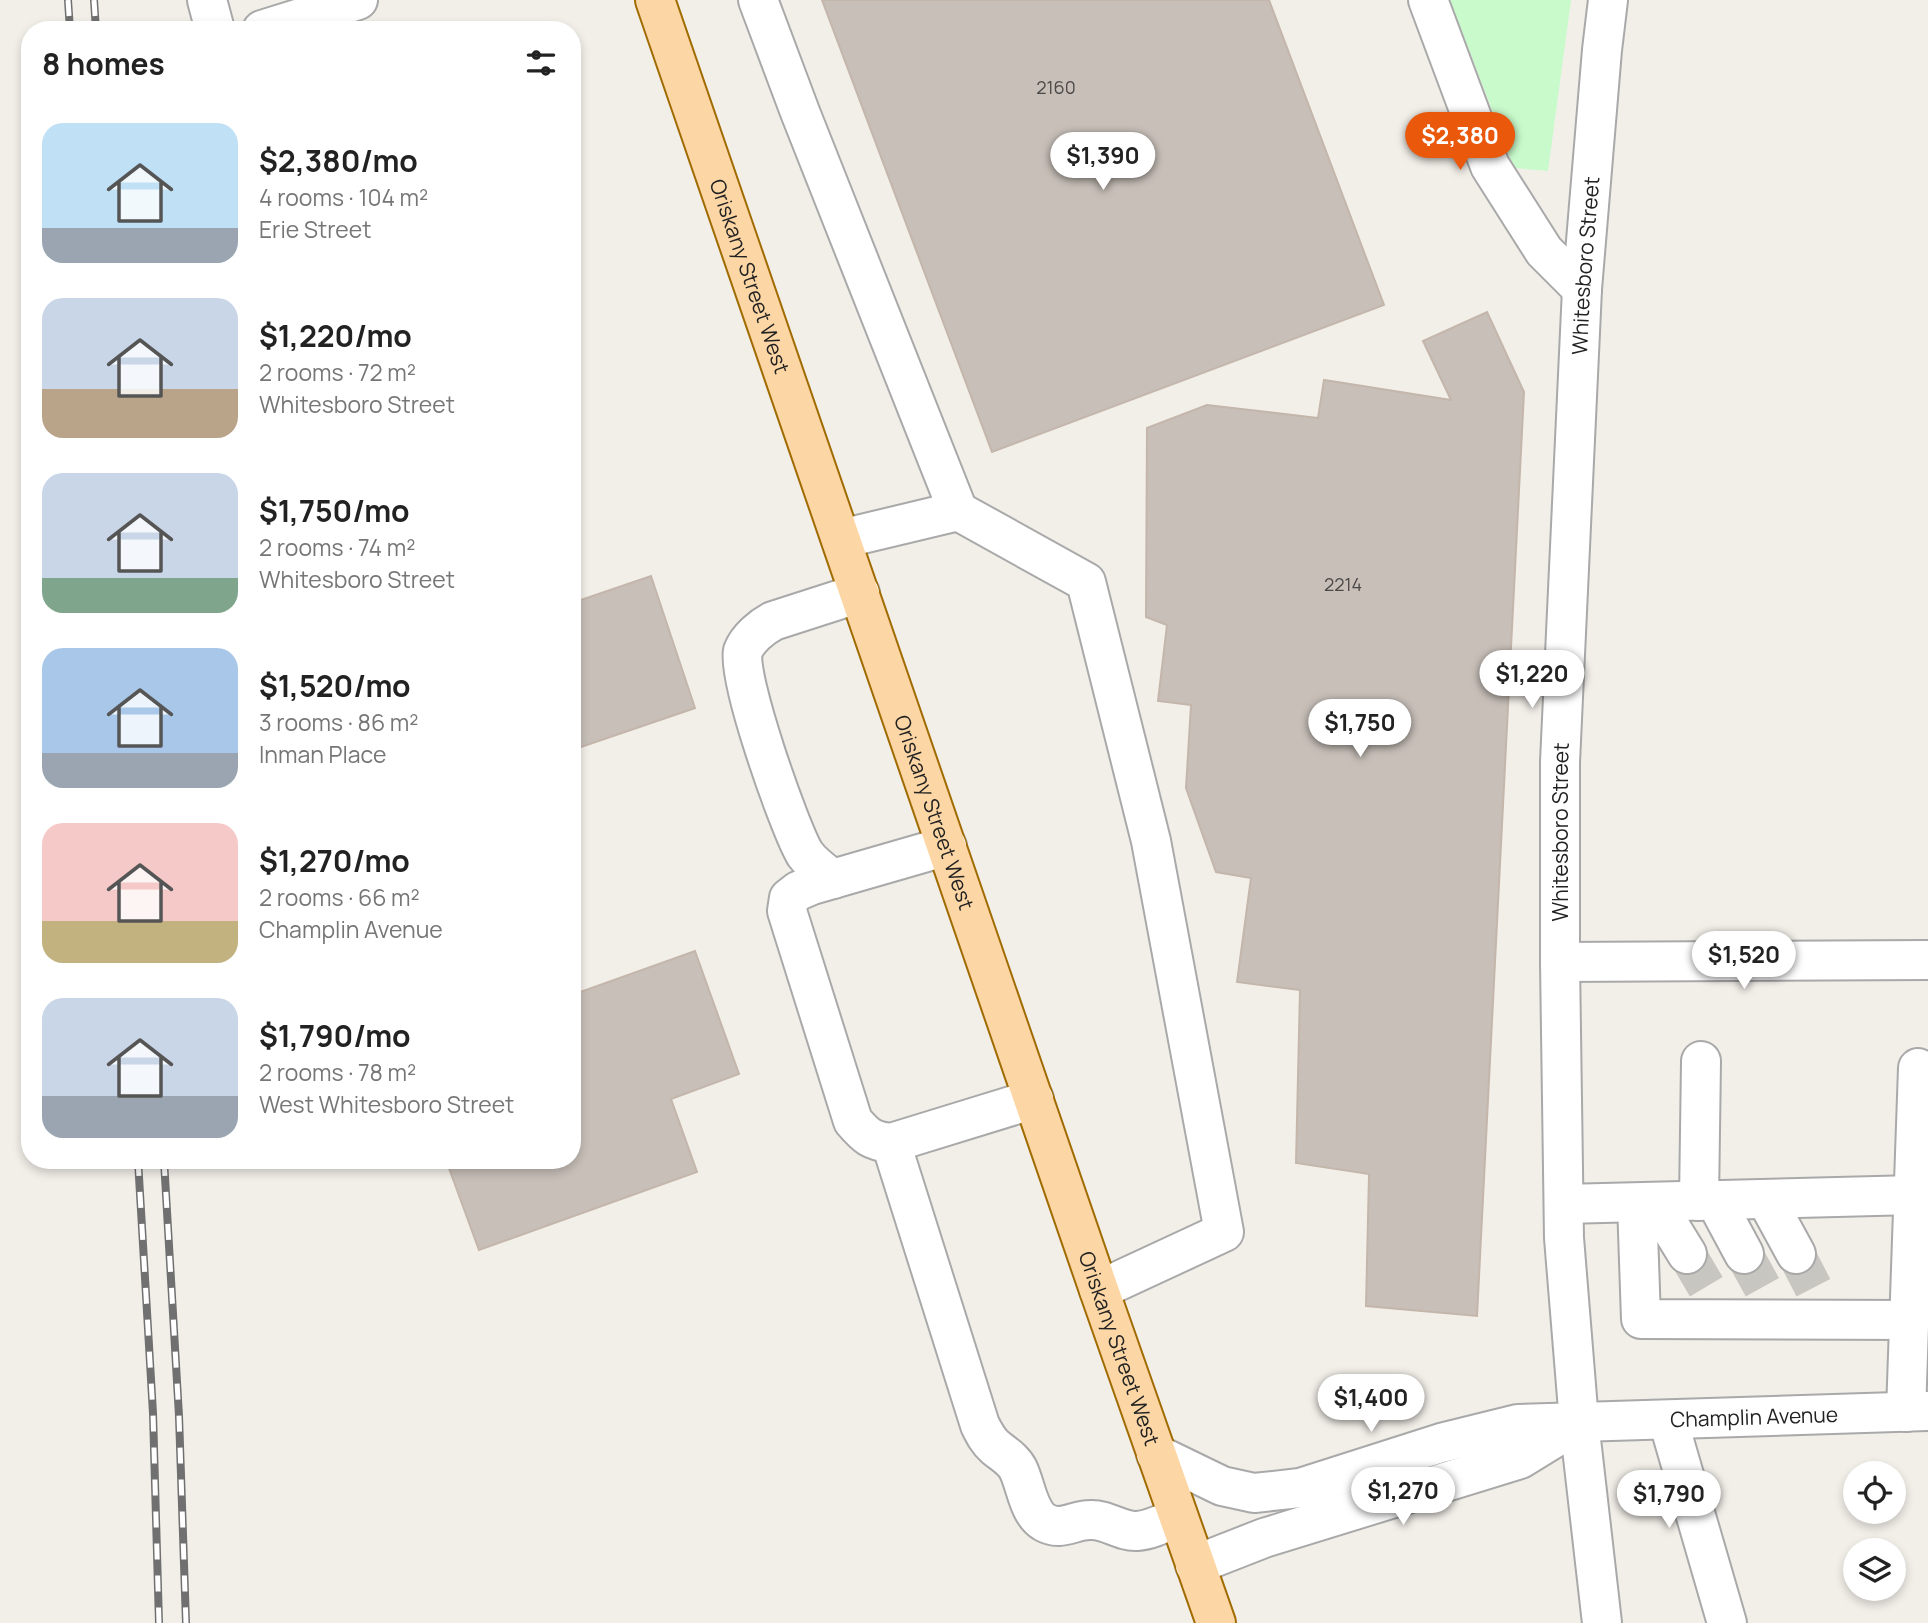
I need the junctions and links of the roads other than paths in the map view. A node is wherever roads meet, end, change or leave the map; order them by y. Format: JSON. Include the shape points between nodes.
{"nodes":[{"id":1,"x":207,"y":0,"type":"edge"},
{"id":2,"x":358,"y":0,"type":"edge"},
{"id":3,"x":655,"y":0,"type":"edge"},
{"id":4,"x":758,"y":0,"type":"edge"},
{"id":5,"x":1428,"y":0,"type":"edge"},
{"id":6,"x":1608,"y":0,"type":"edge"},
{"id":7,"x":213,"y":21,"type":"edge"},
{"id":8,"x":291,"y":21,"type":"edge"},
{"id":9,"x":1582,"y":289,"type":"junction"},
{"id":10,"x":958,"y":511,"type":"junction"},
{"id":11,"x":841,"y":539,"type":"junction"},
{"id":12,"x":860,"y":593,"type":"junction"},
{"id":13,"x":947,"y":846,"type":"junction"},
{"id":14,"x":833,"y":878,"type":"junction"},
{"id":15,"x":1928,"y":960,"type":"edge"},
{"id":16,"x":1560,"y":962,"type":"junction"},
{"id":17,"x":1701,"y":1061,"type":"dead end"},
{"id":18,"x":1918,"y":1068,"type":"dead end"},
{"id":19,"x":1034,"y":1099,"type":"junction"},
{"id":20,"x":891,"y":1143,"type":"junction"},
{"id":21,"x":1914,"y":1195,"type":"junction"},
{"id":22,"x":1766,"y":1199,"type":"junction"},
{"id":23,"x":1707,"y":1200,"type":"junction"},
{"id":24,"x":1646,"y":1202,"type":"junction"},
{"id":25,"x":1564,"y":1204,"type":"junction"},
{"id":26,"x":1687,"y":1254,"type":"tunnel mouth"},
{"id":27,"x":1744,"y":1254,"type":"tunnel mouth"},
{"id":28,"x":1797,"y":1254,"type":"tunnel mouth"},
{"id":29,"x":1099,"y":1290,"type":"junction"},
{"id":30,"x":1910,"y":1320,"type":"junction"},
{"id":31,"x":1917,"y":1411,"type":"edge"},
{"id":32,"x":1668,"y":1420,"type":"junction"},
{"id":33,"x":1579,"y":1422,"type":"junction"},
{"id":34,"x":1157,"y":1454,"type":"junction"},
{"id":35,"x":1178,"y":1517,"type":"junction"},
{"id":36,"x":1195,"y":1565,"type":"junction"},
{"id":37,"x":1216,"y":1623,"type":"edge"},
{"id":38,"x":1602,"y":1623,"type":"edge"},
{"id":39,"x":1727,"y":1623,"type":"edge"}],
"edges":[{"from":1,"to":7,"type":"street"},
{"from":2,"to":8,"type":"street"},
{"from":3,"to":11,"type":"main road","name":"Oriskany Street West"},
{"from":4,"to":10,"type":"street"},
{"from":5,"to":9,"type":"street","via":[[1490,166],[1544,251]]},
{"from":6,"to":9,"type":"street","name":"Whitesboro Street"},
{"from":9,"to":16,"type":"street","name":"Whitesboro Street","via":[[1560,762]]},
{"from":10,"to":11,"type":"street"},
{"from":10,"to":29,"type":"street","via":[[1086,582],[1151,841],[1224,1232]]},
{"from":11,"to":12,"type":"main road","name":"Oriskany Street West"},
{"from":12,"to":13,"type":"main road","name":"Oriskany Street West"},
{"from":12,"to":14,"type":"street","via":[[773,621],[750,639],[743,652],[742,667],[762,742],[796,836],[814,865]]},
{"from":13,"to":14,"type":"street"},
{"from":13,"to":19,"type":"main road","name":"Oriskany Street West"},
{"from":14,"to":20,"type":"street","via":[[798,891],[789,898],[787,911],[853,1121],[875,1141]]},
{"from":15,"to":16,"type":"street"},
{"from":16,"to":25,"type":"street","name":"Whitesboro Street"},
{"from":17,"to":23,"type":"street"},
{"from":18,"to":21,"type":"street"},
{"from":19,"to":20,"type":"street"},
{"from":19,"to":29,"type":"main road","name":"Oriskany Street West"},
{"from":20,"to":35,"type":"street","via":[[980,1425],[993,1445],[1018,1468],[1035,1513],[1054,1526],[1094,1520],[1136,1531]]},
{"from":21,"to":22,"type":"street"},
{"from":21,"to":30,"type":"street"},
{"from":22,"to":23,"type":"street"},
{"from":22,"to":28,"type":"street"},
{"from":23,"to":24,"type":"street"},
{"from":23,"to":27,"type":"street"},
{"from":24,"to":25,"type":"street"},
{"from":24,"to":26,"type":"street"},
{"from":24,"to":30,"type":"street","via":[[1641,1319],[1718,1306],[1823,1305]]},
{"from":25,"to":33,"type":"street","name":"Whitesboro Street"},
{"from":29,"to":34,"type":"main road","name":"Oriskany Street West"},
{"from":30,"to":31,"type":"street"},
{"from":31,"to":32,"type":"street","name":"Champlin Avenue"},
{"from":32,"to":33,"type":"street","name":"Champlin Avenue"},
{"from":32,"to":39,"type":"street"},
{"from":33,"to":34,"type":"street","name":"Champlin Avenue","via":[[1518,1424],[1300,1488],[1254,1493],[1222,1486]]},
{"from":33,"to":36,"type":"street","via":[[1520,1459],[1264,1538]]},
{"from":33,"to":38,"type":"street","name":"Whitesboro Street"},
{"from":34,"to":35,"type":"main road","name":"Oriskany Street West"},
{"from":35,"to":36,"type":"main road","name":"Oriskany Street West"},
{"from":36,"to":37,"type":"main road","name":"Oriskany Street West"}]}
